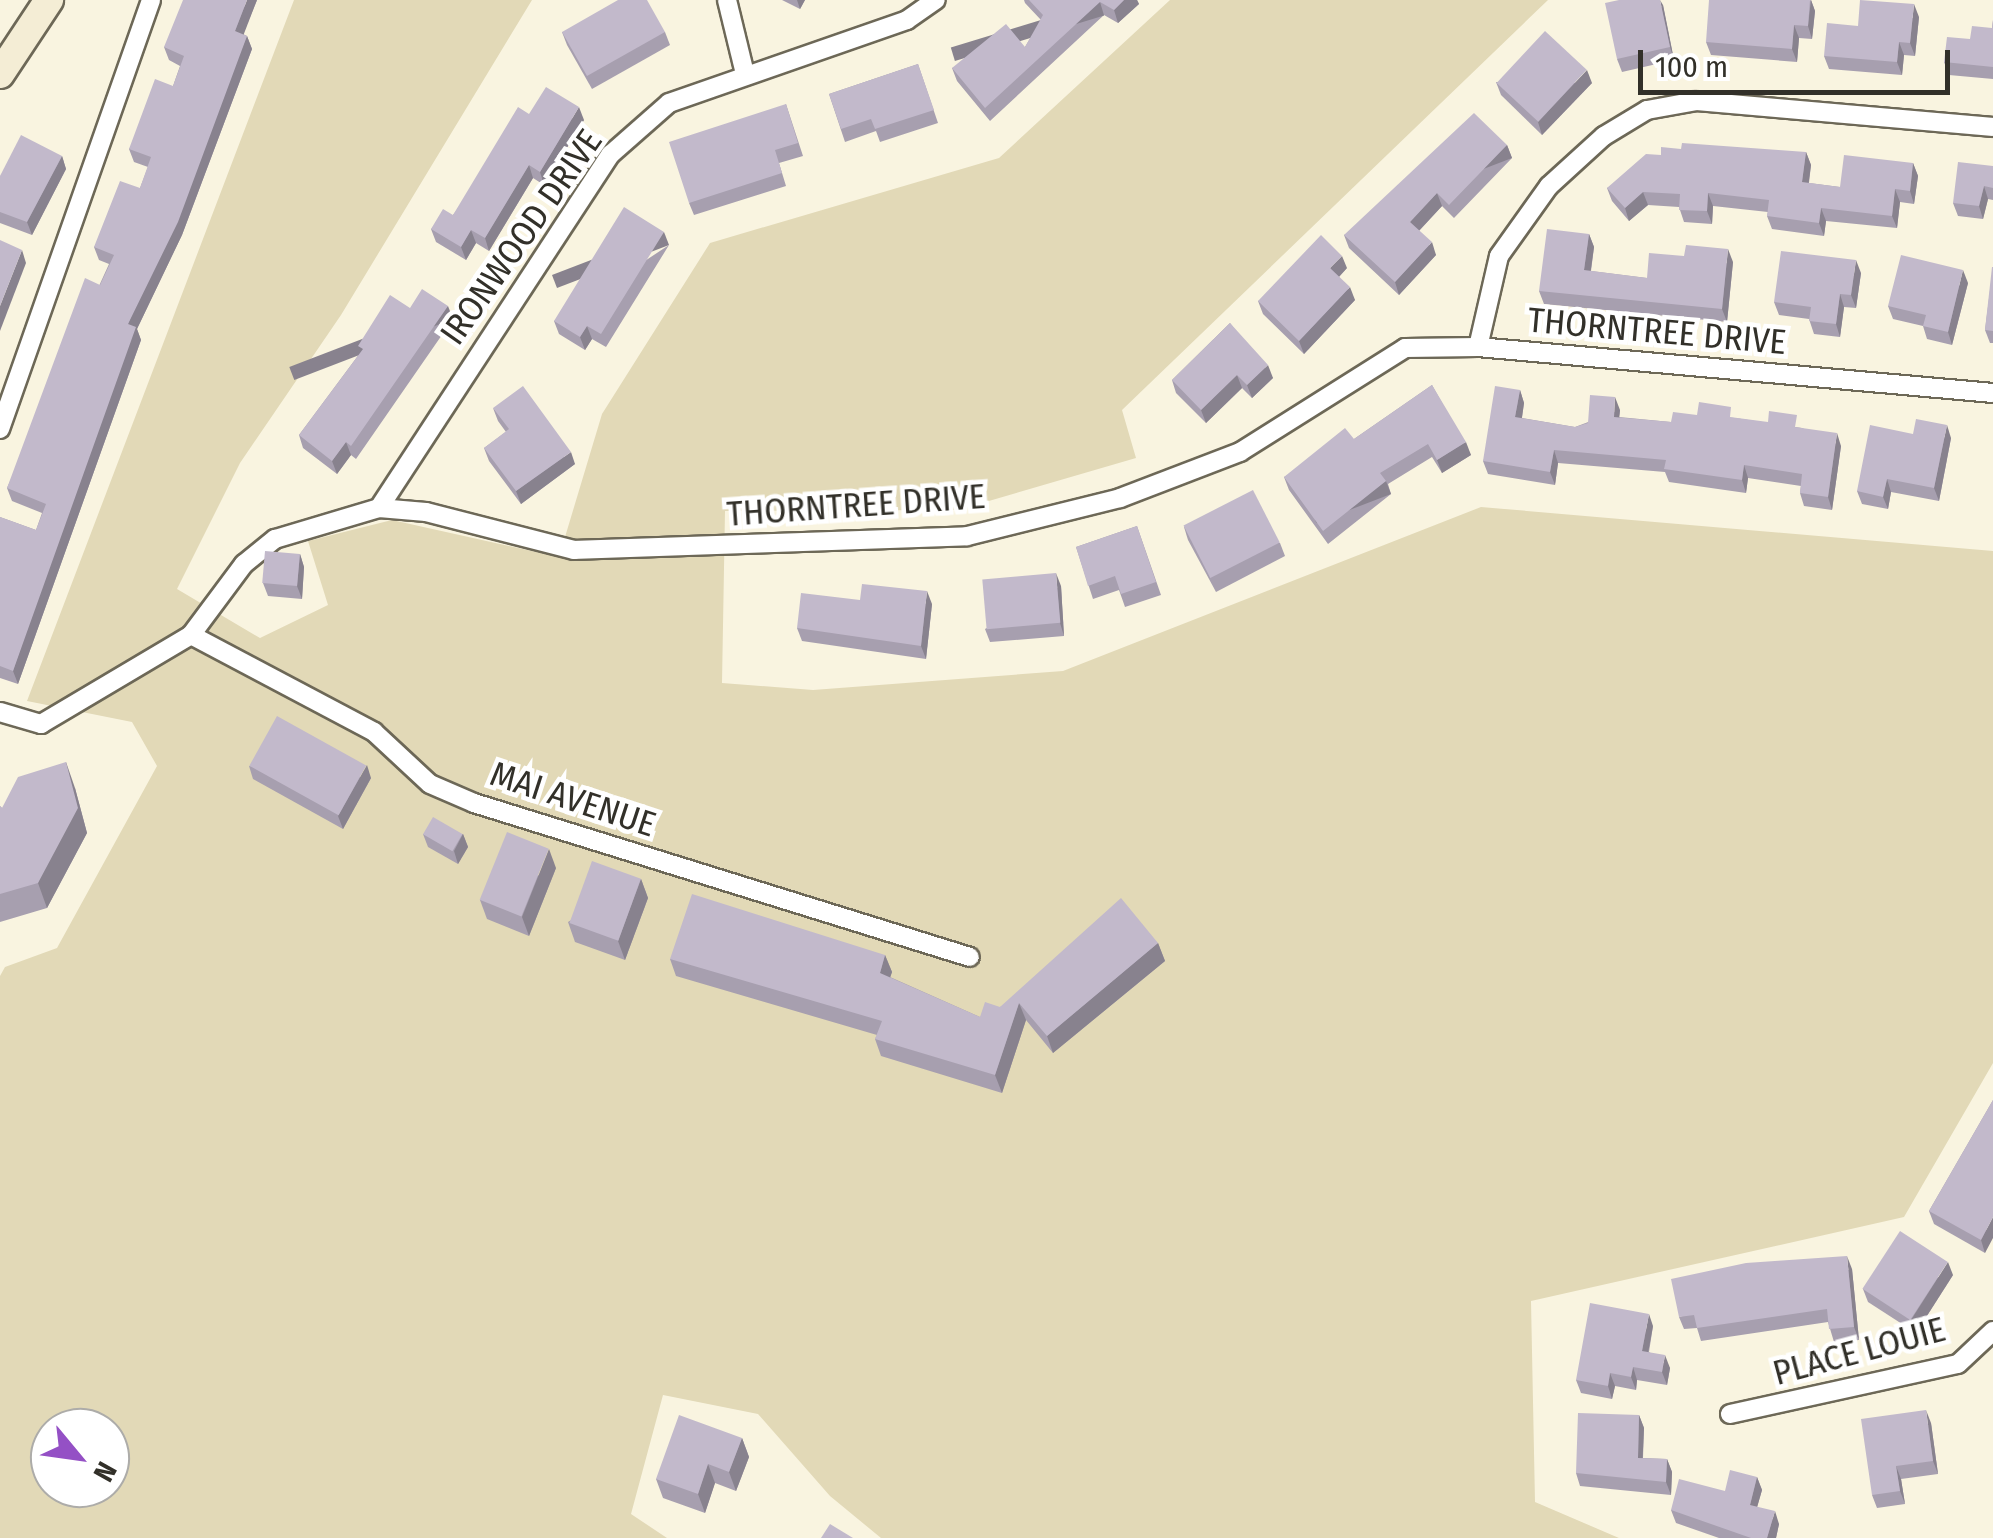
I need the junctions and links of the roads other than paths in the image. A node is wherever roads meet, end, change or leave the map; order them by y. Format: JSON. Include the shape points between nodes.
{"nodes":[{"id":1,"x":49,"y":0,"type":"edge"},
{"id":2,"x":151,"y":0,"type":"edge"},
{"id":3,"x":727,"y":0,"type":"edge"},
{"id":4,"x":936,"y":0,"type":"edge"},
{"id":5,"x":0,"y":74,"type":"edge"},
{"id":6,"x":745,"y":74,"type":"junction"},
{"id":7,"x":1993,"y":126,"type":"edge"},
{"id":8,"x":1478,"y":347,"type":"junction"},
{"id":9,"x":1993,"y":393,"type":"edge"},
{"id":10,"x":0,"y":429,"type":"edge"},
{"id":11,"x":380,"y":508,"type":"junction"},
{"id":12,"x":191,"y":635,"type":"junction"},
{"id":13,"x":0,"y":712,"type":"edge"},
{"id":14,"x":970,"y":957,"type":"dead end"},
{"id":15,"x":1993,"y":1331,"type":"edge"},
{"id":16,"x":1730,"y":1414,"type":"dead end"}],
"edges":[{"from":1,"to":5,"type":"main road"},
{"from":2,"to":10,"type":"street"},
{"from":3,"to":6,"type":"street"},
{"from":4,"to":6,"type":"street","name":"IRONWOOD DRIVE","via":[[907,20]]},
{"from":6,"to":11,"type":"street","name":"IRONWOOD DRIVE","via":[[668,103],[611,154]]},
{"from":7,"to":8,"type":"street","via":[[1697,101],[1647,110],[1604,136],[1548,186],[1499,256]]},
{"from":8,"to":9,"type":"street","name":"THORNTREE DRIVE"},
{"from":8,"to":11,"type":"street","name":"THORNTREE DRIVE","via":[[1404,348],[1240,452],[1120,498],[967,536],[574,550],[426,512]]},
{"from":11,"to":12,"type":"street","name":"THORNTREE DRIVE","via":[[275,540],[244,564]]},
{"from":12,"to":13,"type":"street","name":"THORNTREE DRIVE","via":[[41,724]]},
{"from":12,"to":14,"type":"street","name":"MAI AVENUE","via":[[374,732],[430,784],[474,803]]},
{"from":15,"to":16,"type":"street","name":"PLACE LOUIE","via":[[1958,1364]]}]}
